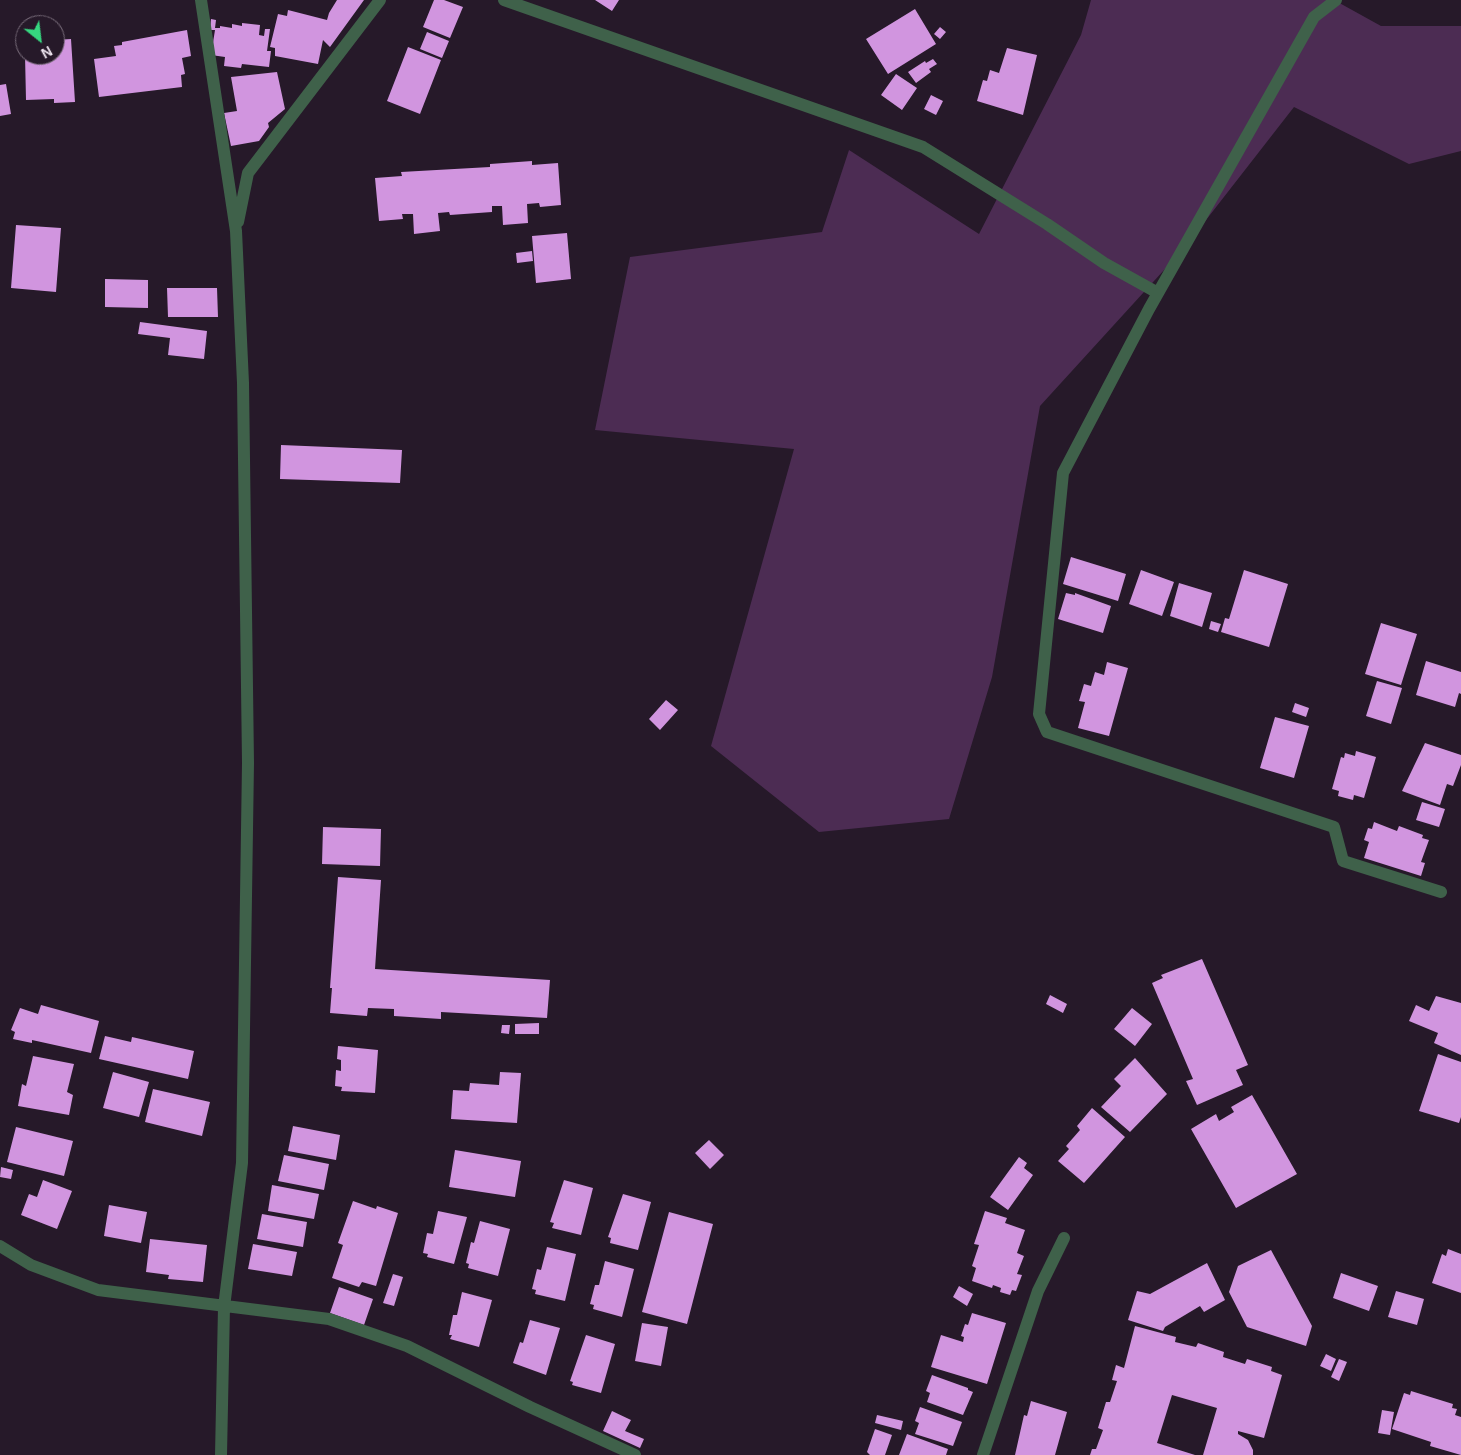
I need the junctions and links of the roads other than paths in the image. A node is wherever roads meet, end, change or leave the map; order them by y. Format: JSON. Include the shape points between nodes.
{"nodes":[{"id":1,"x":201,"y":0,"type":"edge"},
{"id":2,"x":380,"y":0,"type":"edge"},
{"id":3,"x":504,"y":0,"type":"edge"},
{"id":4,"x":1336,"y":0,"type":"edge"},
{"id":5,"x":236,"y":231,"type":"junction"},
{"id":6,"x":1158,"y":293,"type":"junction"},
{"id":7,"x":1441,"y":892,"type":"dead end"},
{"id":8,"x":1064,"y":1238,"type":"dead end"},
{"id":9,"x":0,"y":1246,"type":"edge"},
{"id":10,"x":224,"y":1307,"type":"junction"},
{"id":11,"x":221,"y":1455,"type":"edge"},
{"id":12,"x":635,"y":1455,"type":"edge"},
{"id":13,"x":983,"y":1455,"type":"edge"}],
"edges":[{"from":1,"to":5,"type":"street"},
{"from":2,"to":5,"type":"street","via":[[248,173]]},
{"from":3,"to":6,"type":"street","via":[[923,147],[1104,263]]},
{"from":4,"to":6,"type":"street","via":[[1314,17]]},
{"from":5,"to":10,"type":"street","via":[[242,384],[248,764],[242,1163]]},
{"from":6,"to":7,"type":"street","via":[[1063,473],[1038,714],[1047,732],[1334,827],[1343,861]]},
{"from":8,"to":13,"type":"street","via":[[1038,1291]]},
{"from":9,"to":10,"type":"street","via":[[31,1265],[98,1290]]},
{"from":10,"to":11,"type":"street"},
{"from":10,"to":12,"type":"street","via":[[329,1319],[398,1343]]}]}
